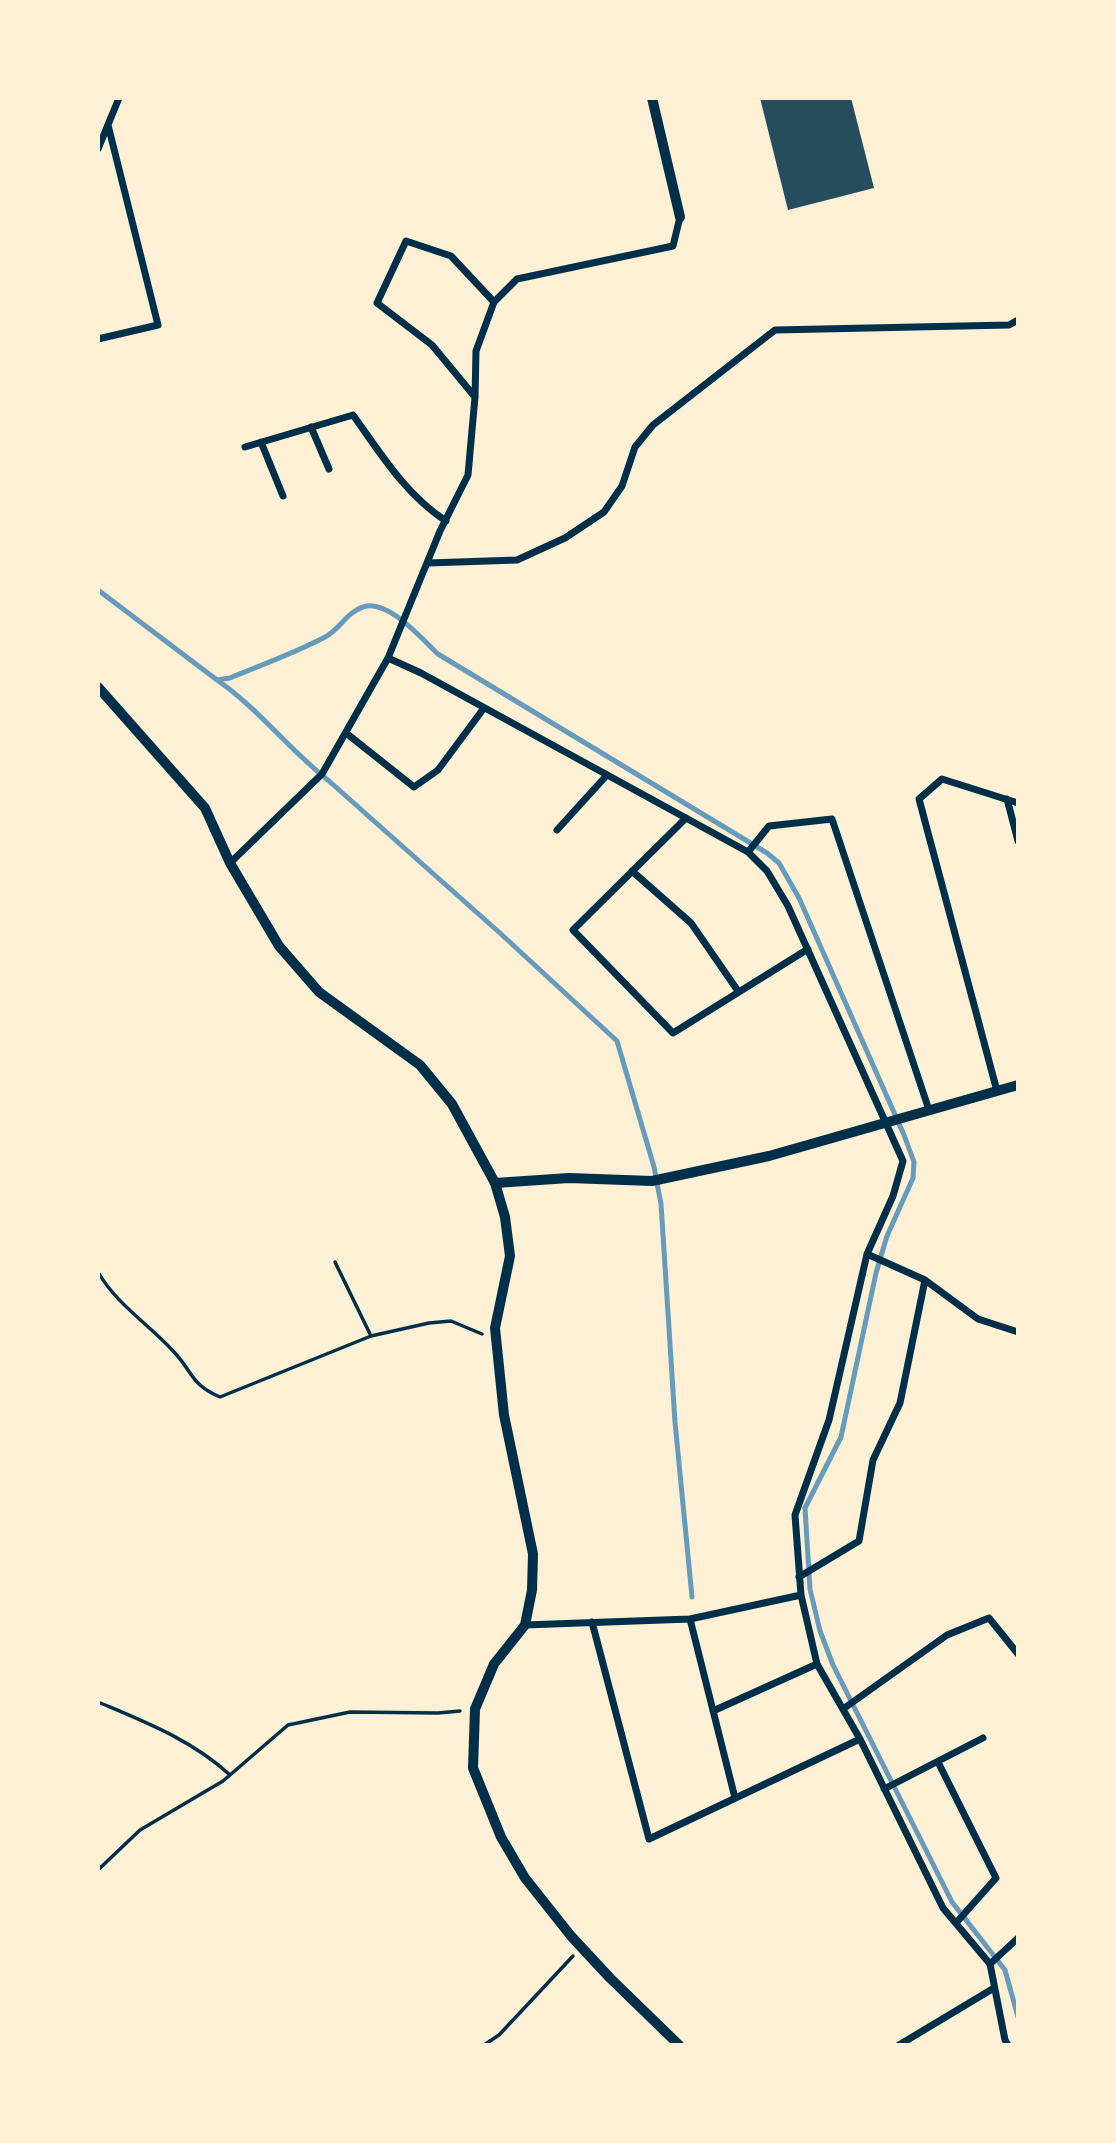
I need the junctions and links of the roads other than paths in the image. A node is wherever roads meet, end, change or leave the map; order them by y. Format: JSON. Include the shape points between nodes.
{"nodes":[{"id":1,"x":120,"y":98,"type":"edge"},
{"id":2,"x":652,"y":98,"type":"edge"},
{"id":3,"x":108,"y":125,"type":"junction"},
{"id":4,"x":98,"y":149,"type":"edge"},
{"id":5,"x":680,"y":218,"type":"joint"},
{"id":6,"x":494,"y":302,"type":"junction"},
{"id":7,"x":1018,"y":320,"type":"edge"},
{"id":8,"x":98,"y":339,"type":"edge"},
{"id":9,"x":475,"y":397,"type":"junction"},
{"id":10,"x":311,"y":427,"type":"junction"},
{"id":11,"x":261,"y":442,"type":"junction"},
{"id":12,"x":245,"y":447,"type":"dead end"},
{"id":13,"x":329,"y":469,"type":"dead end"},
{"id":14,"x":283,"y":496,"type":"dead end"},
{"id":15,"x":446,"y":521,"type":"junction"},
{"id":16,"x":428,"y":563,"type":"junction"},
{"id":17,"x":388,"y":658,"type":"junction"},
{"id":18,"x":98,"y":687,"type":"edge"},
{"id":19,"x":484,"y":708,"type":"junction"},
{"id":20,"x":346,"y":733,"type":"junction"},
{"id":21,"x":607,"y":775,"type":"junction"},
{"id":22,"x":1007,"y":799,"type":"junction"},
{"id":23,"x":1018,"y":803,"type":"edge"},
{"id":24,"x":686,"y":818,"type":"junction"},
{"id":25,"x":557,"y":830,"type":"dead end"},
{"id":26,"x":1018,"y":841,"type":"edge"},
{"id":27,"x":748,"y":852,"type":"junction"},
{"id":28,"x":230,"y":863,"type":"junction"},
{"id":29,"x":632,"y":871,"type":"junction"},
{"id":30,"x":808,"y":949,"type":"junction"},
{"id":31,"x":738,"y":991,"type":"junction"},
{"id":32,"x":1018,"y":1085,"type":"edge"},
{"id":33,"x":997,"y":1091,"type":"junction"},
{"id":34,"x":929,"y":1110,"type":"junction"},
{"id":35,"x":887,"y":1122,"type":"junction"},
{"id":36,"x":495,"y":1183,"type":"junction"},
{"id":37,"x":867,"y":1254,"type":"junction"},
{"id":38,"x":925,"y":1280,"type":"junction"},
{"id":39,"x":1018,"y":1332,"type":"edge"},
{"id":40,"x":799,"y":1577,"type":"junction"},
{"id":41,"x":801,"y":1595,"type":"junction"},
{"id":42,"x":690,"y":1619,"type":"junction"},
{"id":43,"x":592,"y":1622,"type":"junction"},
{"id":44,"x":524,"y":1625,"type":"junction"},
{"id":45,"x":1018,"y":1654,"type":"edge"},
{"id":46,"x":817,"y":1664,"type":"junction"},
{"id":47,"x":843,"y":1709,"type":"junction"},
{"id":48,"x":713,"y":1711,"type":"junction"},
{"id":49,"x":983,"y":1738,"type":"dead end"},
{"id":50,"x":859,"y":1739,"type":"junction"},
{"id":51,"x":938,"y":1762,"type":"junction"},
{"id":52,"x":884,"y":1789,"type":"junction"},
{"id":53,"x":735,"y":1798,"type":"junction"},
{"id":54,"x":956,"y":1923,"type":"junction"},
{"id":55,"x":1018,"y":1938,"type":"edge"},
{"id":56,"x":990,"y":1964,"type":"junction"},
{"id":57,"x":994,"y":1988,"type":"junction"},
{"id":58,"x":1006,"y":2043,"type":"edge"},
{"id":59,"x":679,"y":2045,"type":"edge"},
{"id":60,"x":899,"y":2045,"type":"edge"},
{"id":61,"x":996,"y":2045,"type":"edge"}],
"edges":[{"from":1,"to":3,"type":"street"},
{"from":2,"to":5,"type":"street"},
{"from":3,"to":4,"type":"street"},
{"from":3,"to":8,"type":"street","via":[[158,326]]},
{"from":5,"to":6,"type":"street","via":[[673,246],[517,279]]},
{"from":6,"to":9,"type":"street","via":[[476,351]]},
{"from":6,"to":9,"type":"street","via":[[451,256],[406,241],[377,303],[432,345]]},
{"from":7,"to":16,"type":"street","via":[[1009,325],[775,330],[653,425],[635,447],[621,486],[604,512],[565,538],[517,560]]},
{"from":9,"to":15,"type":"street","via":[[468,475]]},
{"from":10,"to":11,"type":"street"},
{"from":10,"to":13,"type":"street"},
{"from":10,"to":15,"type":"street","via":[[353,415],[402,483]]},
{"from":11,"to":12,"type":"street"},
{"from":11,"to":14,"type":"street"},
{"from":15,"to":16,"type":"street"},
{"from":16,"to":17,"type":"street"},
{"from":17,"to":19,"type":"street"},
{"from":17,"to":20,"type":"street"},
{"from":18,"to":28,"type":"street","via":[[205,808]]},
{"from":19,"to":20,"type":"street","via":[[438,770],[414,787]]},
{"from":19,"to":21,"type":"street"},
{"from":20,"to":28,"type":"street","via":[[322,774]]},
{"from":21,"to":24,"type":"street"},
{"from":21,"to":25,"type":"street"},
{"from":22,"to":23,"type":"street"},
{"from":22,"to":26,"type":"street"},
{"from":22,"to":33,"type":"street","via":[[942,779],[919,799]]},
{"from":24,"to":27,"type":"street"},
{"from":24,"to":29,"type":"street"},
{"from":27,"to":30,"type":"street","via":[[767,870]]},
{"from":27,"to":34,"type":"street","via":[[769,826],[832,819]]},
{"from":28,"to":36,"type":"street","via":[[279,946],[319,992],[420,1065],[452,1104]]},
{"from":29,"to":31,"type":"street","via":[[691,923]]},
{"from":29,"to":31,"type":"street","via":[[572,930],[673,1033]]},
{"from":30,"to":31,"type":"street"},
{"from":30,"to":35,"type":"street"},
{"from":32,"to":33,"type":"street"},
{"from":33,"to":34,"type":"street"},
{"from":34,"to":35,"type":"street"},
{"from":35,"to":36,"type":"street","via":[[769,1156],[652,1181],[569,1178]]},
{"from":35,"to":37,"type":"street","via":[[903,1161]]},
{"from":36,"to":44,"type":"street","via":[[510,1256],[495,1328],[504,1415],[533,1553],[532,1590]]},
{"from":37,"to":38,"type":"street"},
{"from":37,"to":40,"type":"street","via":[[829,1420],[795,1515]]},
{"from":38,"to":39,"type":"street","via":[[978,1318]]},
{"from":38,"to":40,"type":"street","via":[[900,1403],[873,1460],[859,1541]]},
{"from":40,"to":41,"type":"street"},
{"from":41,"to":42,"type":"street"},
{"from":41,"to":46,"type":"street"},
{"from":42,"to":43,"type":"street"},
{"from":42,"to":48,"type":"street"},
{"from":43,"to":44,"type":"street"},
{"from":43,"to":53,"type":"street","via":[[649,1839]]},
{"from":44,"to":59,"type":"street","via":[[494,1664],[475,1709],[473,1768],[501,1837],[525,1878],[581,1947]]},
{"from":45,"to":47,"type":"street","via":[[989,1618],[947,1635]]},
{"from":46,"to":47,"type":"street"},
{"from":46,"to":48,"type":"street"},
{"from":47,"to":50,"type":"street"},
{"from":48,"to":53,"type":"street"},
{"from":49,"to":51,"type":"street"},
{"from":50,"to":52,"type":"street"},
{"from":50,"to":53,"type":"street"},
{"from":51,"to":52,"type":"street"},
{"from":51,"to":54,"type":"street","via":[[996,1878]]},
{"from":52,"to":54,"type":"street","via":[[943,1908]]},
{"from":54,"to":56,"type":"street"},
{"from":55,"to":56,"type":"street"},
{"from":56,"to":57,"type":"street"},
{"from":57,"to":58,"type":"street"},
{"from":57,"to":60,"type":"street"},
{"from":58,"to":61,"type":"street"}]}
